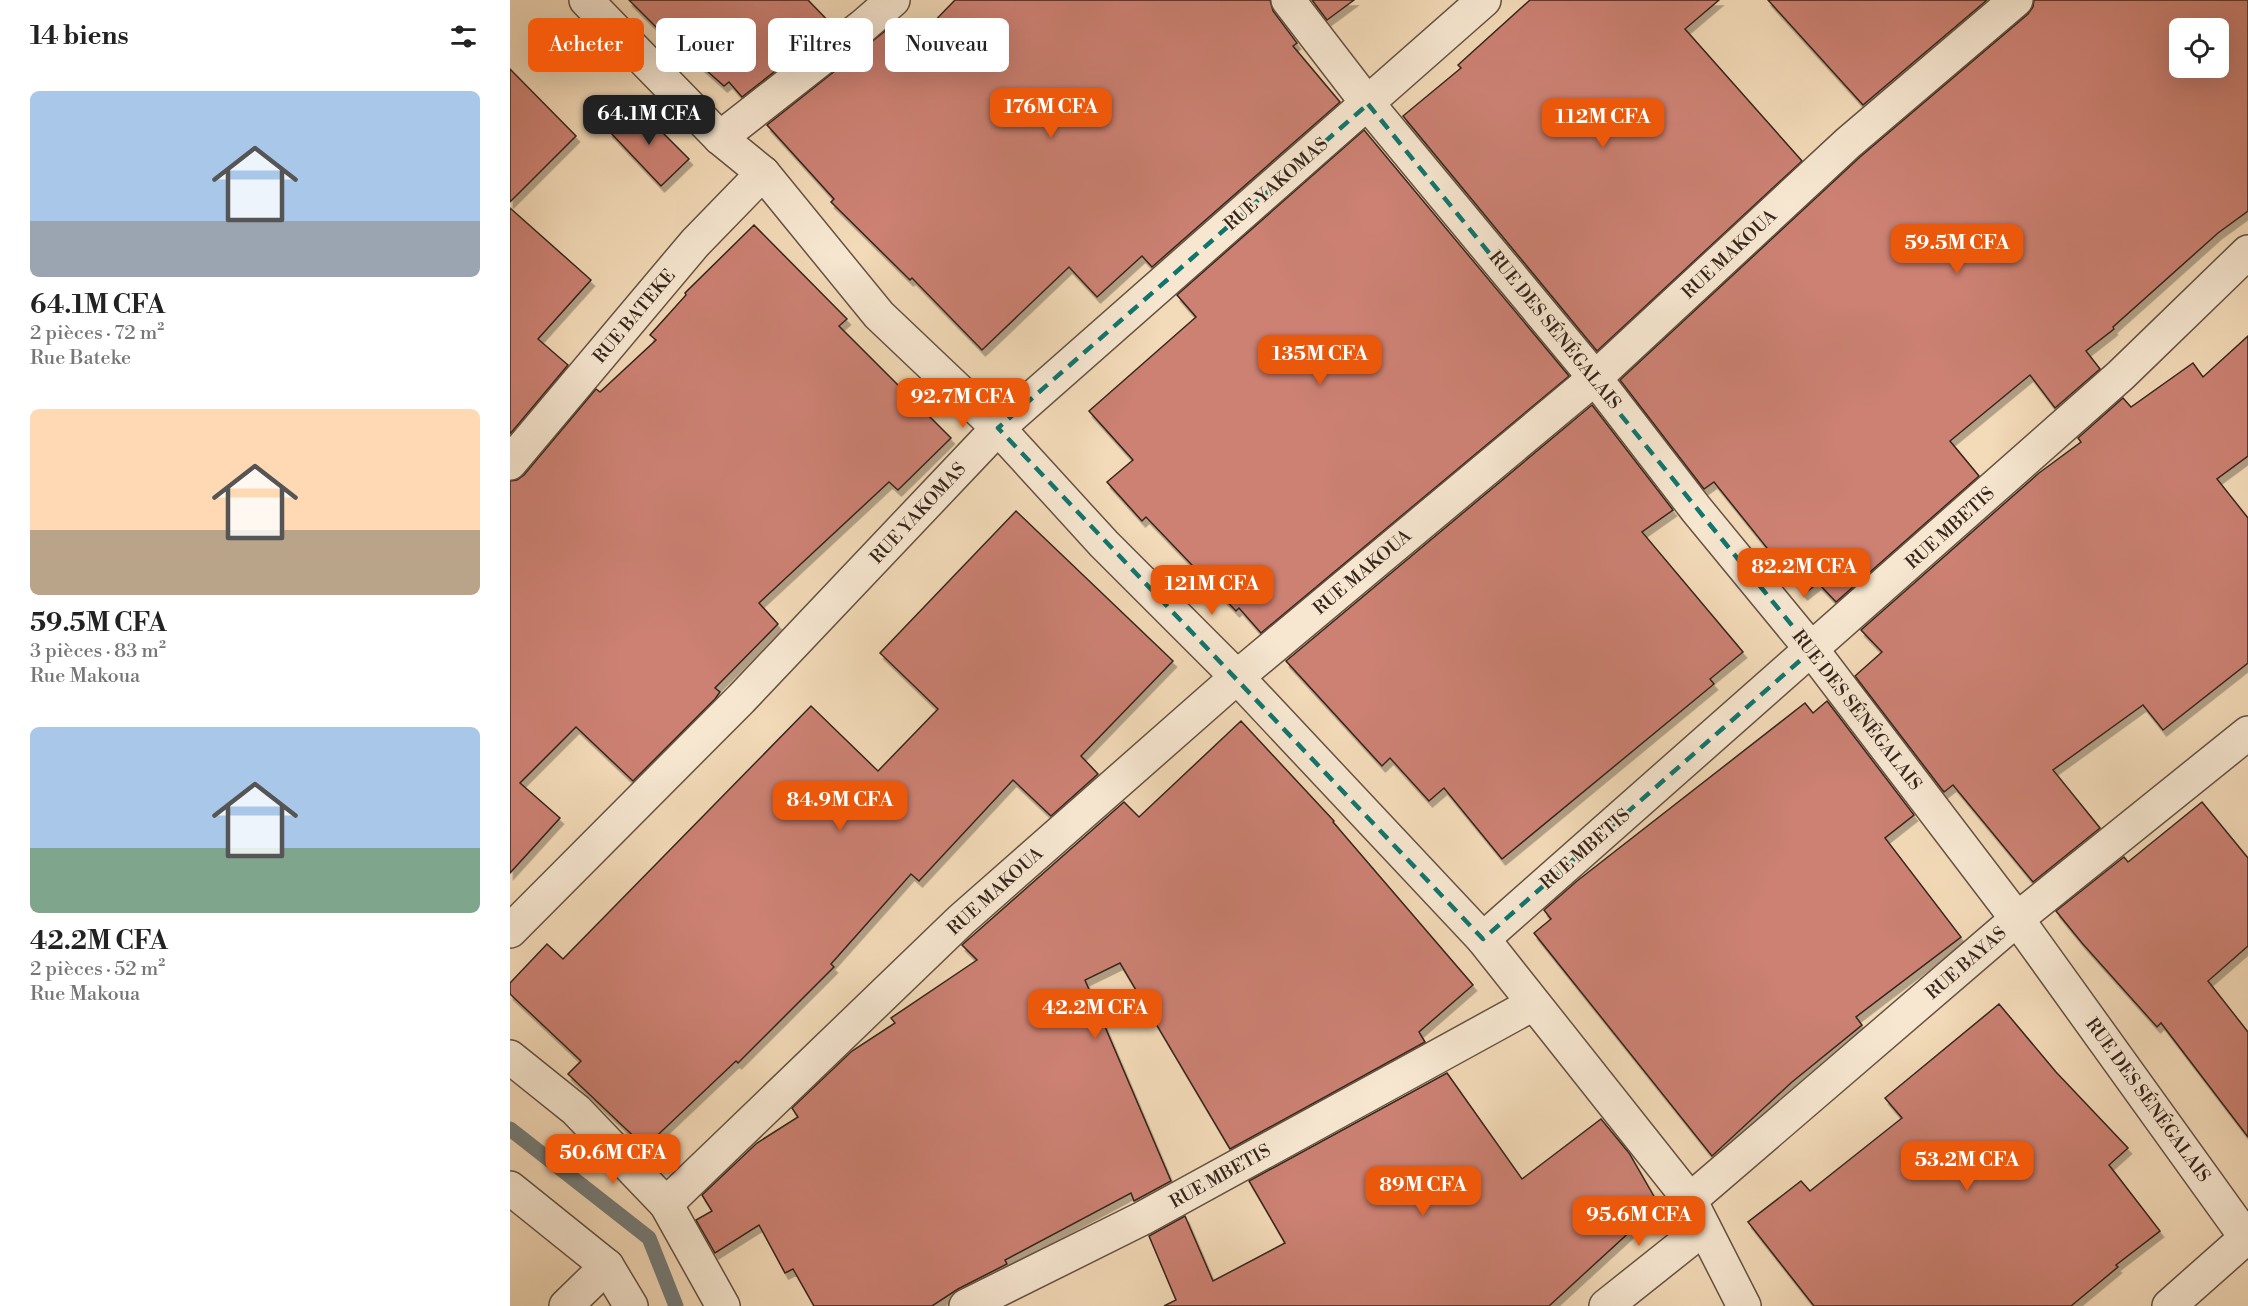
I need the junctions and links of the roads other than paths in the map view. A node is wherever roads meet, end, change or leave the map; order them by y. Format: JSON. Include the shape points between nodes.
{"nodes":[{"id":1,"x":586,"y":0,"type":"edge"},
{"id":2,"x":893,"y":0,"type":"edge"},
{"id":3,"x":1288,"y":0,"type":"edge"},
{"id":4,"x":1485,"y":0,"type":"edge"},
{"id":5,"x":2016,"y":0,"type":"edge"},
{"id":6,"x":1368,"y":104,"type":"junction"},
{"id":7,"x":720,"y":138,"type":"junction"},
{"id":8,"x":763,"y":173,"type":"junction"},
{"id":9,"x":2248,"y":252,"type":"edge"},
{"id":10,"x":1596,"y":378,"type":"junction"},
{"id":11,"x":998,"y":428,"type":"junction"},
{"id":12,"x":510,"y":463,"type":"edge"},
{"id":13,"x":1812,"y":650,"type":"junction"},
{"id":14,"x":1237,"y":676,"type":"junction"},
{"id":15,"x":2248,"y":733,"type":"edge"},
{"id":16,"x":2017,"y":919,"type":"junction"},
{"id":17,"x":510,"y":931,"type":"edge"},
{"id":18,"x":1483,"y":939,"type":"junction"},
{"id":19,"x":1533,"y":1004,"type":"junction"},
{"id":20,"x":510,"y":1057,"type":"edge"},
{"id":21,"x":510,"y":1188,"type":"edge"},
{"id":22,"x":666,"y":1204,"type":"junction"},
{"id":23,"x":1697,"y":1214,"type":"junction"},
{"id":24,"x":2248,"y":1237,"type":"edge"},
{"id":25,"x":607,"y":1266,"type":"junction"},
{"id":26,"x":566,"y":1306,"type":"edge"},
{"id":27,"x":631,"y":1306,"type":"edge"},
{"id":28,"x":723,"y":1306,"type":"edge"},
{"id":29,"x":966,"y":1306,"type":"edge"},
{"id":30,"x":1606,"y":1306,"type":"edge"},
{"id":31,"x":1744,"y":1306,"type":"edge"},
{"id":32,"x":2169,"y":1306,"type":"edge"}],
"edges":[{"from":1,"to":7,"type":"street"},
{"from":2,"to":7,"type":"street"},
{"from":3,"to":6,"type":"street","name":"RUE DES SÉNÉGALAIS"},
{"from":4,"to":6,"type":"street","name":"RUE YAKOMAS"},
{"from":5,"to":10,"type":"street","name":"RUE MAKOUA","via":[[1848,143]]},
{"from":6,"to":10,"type":"street","name":"RUE DES SÉNÉGALAIS"},
{"from":6,"to":11,"type":"street","name":"RUE YAKOMAS"},
{"from":7,"to":8,"type":"street"},
{"from":8,"to":11,"type":"street","via":[[879,315]]},
{"from":8,"to":12,"type":"street","name":"RUE BATEKE","via":[[695,243]]},
{"from":9,"to":13,"type":"street","name":"RUE MBETIS","via":[[2121,375]]},
{"from":10,"to":13,"type":"street","name":"RUE DES SÉNÉGALAIS","via":[[1696,509]]},
{"from":10,"to":14,"type":"street","name":"RUE MAKOUA"},
{"from":11,"to":14,"type":"street","via":[[1104,544]]},
{"from":11,"to":17,"type":"street","name":"RUE YAKOMAS","via":[[741,699]]},
{"from":13,"to":16,"type":"street","name":"RUE DES SÉNÉGALAIS"},
{"from":13,"to":18,"type":"street","name":"RUE MBETIS"},
{"from":14,"to":18,"type":"street"},
{"from":14,"to":22,"type":"street","name":"RUE MAKOUA","via":[[961,920]]},
{"from":15,"to":16,"type":"street","name":"RUE BAYAS"},
{"from":16,"to":23,"type":"street","name":"RUE BAYAS"},
{"from":16,"to":24,"type":"street","name":"RUE DES SÉNÉGALAIS"},
{"from":18,"to":19,"type":"street"},
{"from":19,"to":23,"type":"street"},
{"from":19,"to":29,"type":"street","name":"RUE MBETIS","via":[[1143,1218]]},
{"from":20,"to":22,"type":"street","via":[[576,1110]]},
{"from":21,"to":25,"type":"street"},
{"from":22,"to":28,"type":"street"},
{"from":23,"to":30,"type":"street","name":"RUE BAYAS"},
{"from":23,"to":31,"type":"street"},
{"from":24,"to":32,"type":"street"},
{"from":25,"to":26,"type":"street"},
{"from":25,"to":27,"type":"street"}]}
